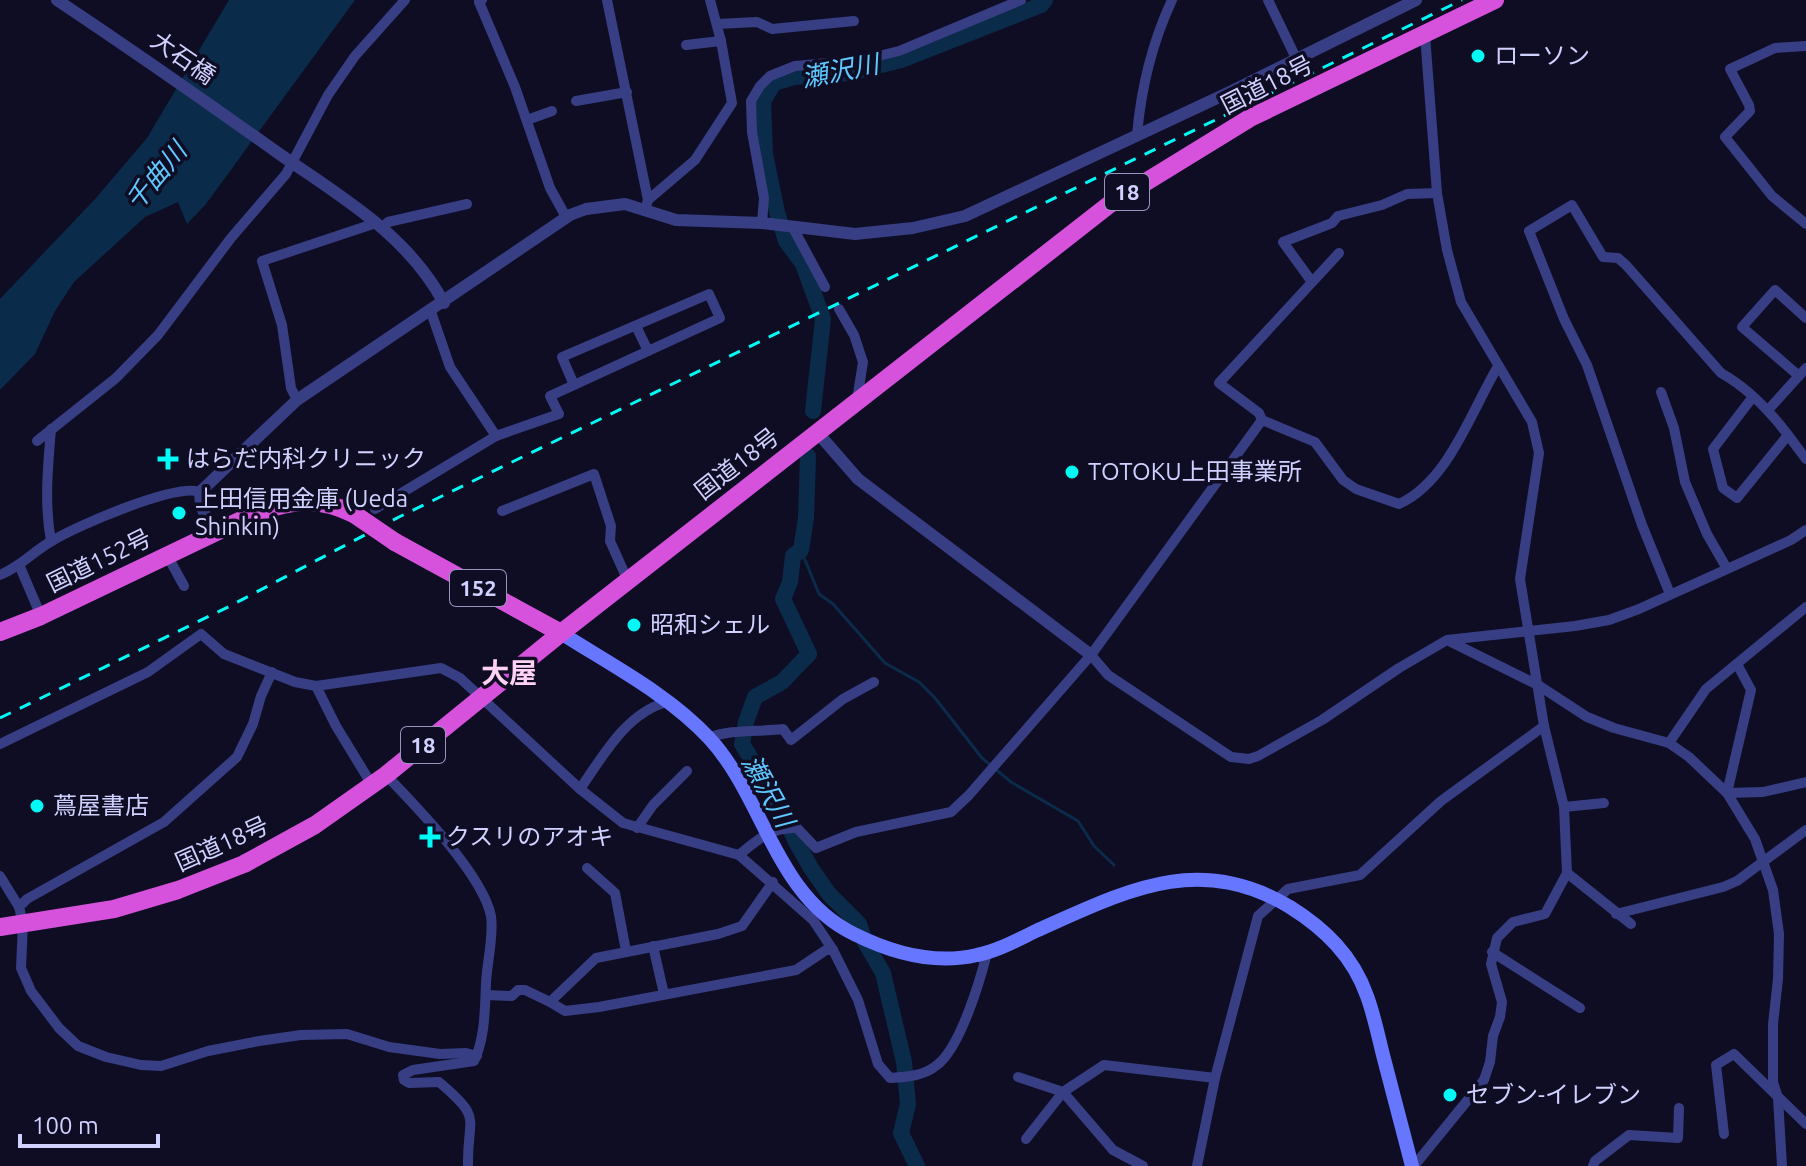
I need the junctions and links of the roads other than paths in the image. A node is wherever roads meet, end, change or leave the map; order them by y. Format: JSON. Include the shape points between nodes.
{"nodes":[{"id":1,"x":57,"y":0,"type":"edge"},
{"id":2,"x":405,"y":0,"type":"edge"},
{"id":3,"x":482,"y":0,"type":"edge"},
{"id":4,"x":607,"y":0,"type":"edge"},
{"id":5,"x":710,"y":0,"type":"edge"},
{"id":6,"x":1021,"y":0,"type":"edge"},
{"id":7,"x":1172,"y":0,"type":"edge"},
{"id":8,"x":1268,"y":0,"type":"edge"},
{"id":9,"x":1495,"y":0,"type":"edge"},
{"id":10,"x":1408,"y":2,"type":"edge"},
{"id":11,"x":854,"y":21,"type":"dead end"},
{"id":12,"x":717,"y":24,"type":"junction"},
{"id":13,"x":1425,"y":35,"type":"junction"},
{"id":14,"x":721,"y":41,"type":"junction"},
{"id":15,"x":686,"y":45,"type":"dead end"},
{"id":16,"x":1806,"y":46,"type":"edge"},
{"id":17,"x":1296,"y":58,"type":"junction"},
{"id":18,"x":627,"y":92,"type":"junction"},
{"id":19,"x":576,"y":101,"type":"dead end"},
{"id":20,"x":552,"y":111,"type":"dead end"},
{"id":21,"x":527,"y":120,"type":"junction"},
{"id":22,"x":1137,"y":135,"type":"junction"},
{"id":23,"x":293,"y":163,"type":"junction"},
{"id":24,"x":1437,"y":193,"type":"junction"},
{"id":25,"x":467,"y":204,"type":"dead end"},
{"id":26,"x":647,"y":205,"type":"junction"},
{"id":27,"x":566,"y":217,"type":"junction"},
{"id":28,"x":766,"y":224,"type":"junction"},
{"id":29,"x":1806,"y":224,"type":"edge"},
{"id":30,"x":379,"y":226,"type":"junction"},
{"id":31,"x":789,"y":226,"type":"junction"},
{"id":32,"x":1339,"y":253,"type":"dead end"},
{"id":33,"x":1312,"y":282,"type":"junction"},
{"id":34,"x":825,"y":287,"type":"dead end"},
{"id":35,"x":444,"y":303,"type":"junction"},
{"id":36,"x":839,"y":309,"type":"dead end"},
{"id":37,"x":431,"y":312,"type":"junction"},
{"id":38,"x":1806,"y":318,"type":"edge"},
{"id":39,"x":636,"y":326,"type":"junction"},
{"id":40,"x":648,"y":351,"type":"junction"},
{"id":41,"x":1497,"y":368,"type":"junction"},
{"id":42,"x":1803,"y":372,"type":"edge"},
{"id":43,"x":574,"y":385,"type":"junction"},
{"id":44,"x":1661,"y":392,"type":"dead end"},
{"id":45,"x":1752,"y":398,"type":"junction"},
{"id":46,"x":297,"y":400,"type":"junction"},
{"id":47,"x":857,"y":400,"type":"junction"},
{"id":48,"x":1769,"y":409,"type":"junction"},
{"id":49,"x":1262,"y":420,"type":"junction"},
{"id":50,"x":51,"y":429,"type":"junction"},
{"id":51,"x":817,"y":432,"type":"junction"},
{"id":52,"x":1788,"y":435,"type":"junction"},
{"id":53,"x":496,"y":436,"type":"junction"},
{"id":54,"x":37,"y":441,"type":"dead end"},
{"id":55,"x":1806,"y":459,"type":"edge"},
{"id":56,"x":200,"y":492,"type":"junction"},
{"id":57,"x":375,"y":509,"type":"dead end"},
{"id":58,"x":502,"y":511,"type":"dead end"},
{"id":59,"x":1806,"y":530,"type":"edge"},
{"id":60,"x":212,"y":532,"type":"junction"},
{"id":61,"x":51,"y":541,"type":"junction"},
{"id":62,"x":167,"y":555,"type":"junction"},
{"id":63,"x":20,"y":567,"type":"junction"},
{"id":64,"x":1726,"y":567,"type":"junction"},
{"id":65,"x":0,"y":575,"type":"edge"},
{"id":66,"x":628,"y":581,"type":"junction"},
{"id":67,"x":184,"y":586,"type":"dead end"},
{"id":68,"x":1670,"y":594,"type":"junction"},
{"id":69,"x":1806,"y":607,"type":"edge"},
{"id":70,"x":41,"y":616,"type":"junction"},
{"id":71,"x":1530,"y":630,"type":"junction"},
{"id":72,"x":0,"y":632,"type":"edge"},
{"id":73,"x":561,"y":633,"type":"junction"},
{"id":74,"x":1447,"y":640,"type":"junction"},
{"id":75,"x":1091,"y":655,"type":"junction"},
{"id":76,"x":1737,"y":664,"type":"junction"},
{"id":77,"x":272,"y":672,"type":"junction"},
{"id":78,"x":874,"y":682,"type":"dead end"},
{"id":79,"x":1538,"y":685,"type":"junction"},
{"id":80,"x":316,"y":686,"type":"junction"},
{"id":81,"x":481,"y":698,"type":"junction"},
{"id":82,"x":667,"y":702,"type":"junction"},
{"id":83,"x":1544,"y":726,"type":"junction"},
{"id":84,"x":708,"y":738,"type":"junction"},
{"id":85,"x":1669,"y":743,"type":"junction"},
{"id":86,"x":0,"y":744,"type":"edge"},
{"id":87,"x":687,"y":771,"type":"dead end"},
{"id":88,"x":379,"y":780,"type":"junction"},
{"id":89,"x":1806,"y":782,"type":"edge"},
{"id":90,"x":580,"y":789,"type":"junction"},
{"id":91,"x":1727,"y":793,"type":"junction"},
{"id":92,"x":1604,"y":803,"type":"dead end"},
{"id":93,"x":1564,"y":807,"type":"junction"},
{"id":94,"x":637,"y":828,"type":"junction"},
{"id":95,"x":1806,"y":830,"type":"edge"},
{"id":96,"x":765,"y":833,"type":"junction"},
{"id":97,"x":739,"y":855,"type":"junction"},
{"id":98,"x":1765,"y":860,"type":"junction"},
{"id":99,"x":587,"y":868,"type":"dead end"},
{"id":100,"x":1567,"y":873,"type":"junction"},
{"id":101,"x":0,"y":876,"type":"edge"},
{"id":102,"x":773,"y":882,"type":"junction"},
{"id":103,"x":1277,"y":900,"type":"junction"},
{"id":104,"x":1616,"y":914,"type":"junction"},
{"id":105,"x":21,"y":915,"type":"junction"},
{"id":106,"x":1631,"y":924,"type":"dead end"},
{"id":107,"x":0,"y":927,"type":"edge"},
{"id":108,"x":653,"y":946,"type":"junction"},
{"id":109,"x":833,"y":950,"type":"junction"},
{"id":110,"x":626,"y":951,"type":"junction"},
{"id":111,"x":1492,"y":952,"type":"junction"},
{"id":112,"x":987,"y":953,"type":"junction"},
{"id":113,"x":664,"y":994,"type":"junction"},
{"id":114,"x":486,"y":995,"type":"junction"},
{"id":115,"x":550,"y":1002,"type":"junction"},
{"id":116,"x":1580,"y":1008,"type":"dead end"},
{"id":117,"x":477,"y":1056,"type":"junction"},
{"id":118,"x":1018,"y":1077,"type":"dead end"},
{"id":119,"x":1215,"y":1078,"type":"junction"},
{"id":120,"x":1063,"y":1092,"type":"junction"},
{"id":121,"x":1778,"y":1098,"type":"junction"},
{"id":122,"x":1679,"y":1108,"type":"dead end"},
{"id":123,"x":1806,"y":1124,"type":"edge"},
{"id":124,"x":1724,"y":1134,"type":"dead end"},
{"id":125,"x":1026,"y":1139,"type":"dead end"},
{"id":126,"x":468,"y":1166,"type":"edge"},
{"id":127,"x":1143,"y":1166,"type":"edge"},
{"id":128,"x":1197,"y":1166,"type":"edge"},
{"id":129,"x":1413,"y":1166,"type":"edge"},
{"id":130,"x":1593,"y":1166,"type":"edge"},
{"id":131,"x":1782,"y":1166,"type":"edge"}],
"edges":[{"from":1,"to":23,"type":"street","name":"大石橋"},
{"from":2,"to":23,"type":"street","via":[[328,95]]},
{"from":3,"to":21,"type":"street"},
{"from":4,"to":18,"type":"street"},
{"from":5,"to":12,"type":"street"},
{"from":6,"to":28,"type":"street","via":[[899,51],[795,66],[770,76],[751,101]]},
{"from":7,"to":22,"type":"street","via":[[1150,64]]},
{"from":8,"to":17,"type":"street"},
{"from":9,"to":13,"type":"highway","name":"国道18号","number":"18"},
{"from":10,"to":17,"type":"street"},
{"from":11,"to":12,"type":"street","via":[[772,29],[757,22]]},
{"from":12,"to":14,"type":"street"},
{"from":13,"to":24,"type":"street"},
{"from":13,"to":47,"type":"highway","name":"国道18号","number":"18","via":[[1250,118],[1147,179]]},
{"from":14,"to":15,"type":"street"},
{"from":14,"to":26,"type":"street","via":[[732,103],[695,160]]},
{"from":16,"to":29,"type":"street","via":[[1775,48],[1730,69],[1750,111],[1725,137],[1772,196]]},
{"from":17,"to":22,"type":"street"},
{"from":18,"to":19,"type":"street"},
{"from":18,"to":26,"type":"street"},
{"from":20,"to":21,"type":"street"},
{"from":21,"to":27,"type":"street","via":[[550,188]]},
{"from":22,"to":31,"type":"street","via":[[965,216],[855,234]]},
{"from":23,"to":30,"type":"street","name":"大石橋"},
{"from":23,"to":50,"type":"street","via":[[158,335],[116,378]]},
{"from":24,"to":33,"type":"street","via":[[1407,194],[1338,216],[1283,242]]},
{"from":24,"to":41,"type":"street","via":[[1461,302]]},
{"from":25,"to":30,"type":"street"},
{"from":26,"to":27,"type":"street","via":[[607,205]]},
{"from":26,"to":28,"type":"street","via":[[676,220]]},
{"from":27,"to":35,"type":"street"},
{"from":28,"to":31,"type":"street"},
{"from":30,"to":35,"type":"street","name":"大石橋","via":[[417,260]]},
{"from":30,"to":46,"type":"street","via":[[262,261]]},
{"from":31,"to":34,"type":"street"},
{"from":32,"to":33,"type":"street"},
{"from":33,"to":49,"type":"street","via":[[1219,383]]},
{"from":35,"to":37,"type":"street"},
{"from":36,"to":47,"type":"street","via":[[863,362]]},
{"from":37,"to":46,"type":"street"},
{"from":37,"to":53,"type":"street","via":[[450,367]]},
{"from":38,"to":42,"type":"street","via":[[1775,290],[1742,327]]},
{"from":39,"to":40,"type":"street"},
{"from":39,"to":40,"type":"street","via":[[709,294],[720,318]]},
{"from":39,"to":43,"type":"street","via":[[562,357]]},
{"from":40,"to":43,"type":"street"},
{"from":41,"to":49,"type":"street","via":[[1453,450],[1432,479],[1399,504],[1356,489],[1315,442]]},
{"from":41,"to":71,"type":"street","via":[[1532,422],[1539,453],[1520,579]]},
{"from":42,"to":48,"type":"street"},
{"from":43,"to":53,"type":"street","via":[[550,396],[559,414]]},
{"from":44,"to":64,"type":"street","via":[[1689,493]]},
{"from":45,"to":48,"type":"street"},
{"from":45,"to":52,"type":"street","via":[[1713,449],[1723,488],[1737,498]]},
{"from":45,"to":68,"type":"street","via":[[1721,373],[1626,265],[1603,257],[1572,205],[1529,231],[1587,365]]},
{"from":46,"to":56,"type":"street"},
{"from":47,"to":51,"type":"highway","name":"国道18号","number":"18"},
{"from":48,"to":52,"type":"street"},
{"from":49,"to":75,"type":"street"},
{"from":50,"to":54,"type":"street"},
{"from":50,"to":61,"type":"street","via":[[46,479]]},
{"from":51,"to":66,"type":"highway","name":"国道18号","number":"18"},
{"from":51,"to":75,"type":"street","via":[[858,479]]},
{"from":52,"to":55,"type":"street"},
{"from":53,"to":57,"type":"street"},
{"from":56,"to":60,"type":"street"},
{"from":56,"to":61,"type":"street","via":[[158,497]]},
{"from":58,"to":66,"type":"street","via":[[594,474],[611,526],[610,541]]},
{"from":59,"to":64,"type":"street"},
{"from":60,"to":62,"type":"highway","name":"国道152号","number":"152"},
{"from":60,"to":73,"type":"highway","name":"国道152号","number":"152","bridge":true,"via":[[297,501],[321,502],[354,514]]},
{"from":61,"to":63,"type":"street"},
{"from":62,"to":67,"type":"street"},
{"from":62,"to":70,"type":"highway","name":"国道152号","number":"152"},
{"from":63,"to":65,"type":"street"},
{"from":63,"to":70,"type":"street"},
{"from":64,"to":68,"type":"street"},
{"from":66,"to":73,"type":"highway","name":"国道18号","number":"18"},
{"from":68,"to":71,"type":"street","via":[[1609,620]]},
{"from":69,"to":76,"type":"street"},
{"from":70,"to":72,"type":"highway","name":"国道152号","number":"152"},
{"from":71,"to":74,"type":"street"},
{"from":71,"to":79,"type":"street"},
{"from":73,"to":81,"type":"highway","name":"国道18号","number":"18"},
{"from":73,"to":82,"type":"main road"},
{"from":74,"to":75,"type":"street","via":[[1322,720],[1249,759],[1231,757],[1108,675]]},
{"from":74,"to":79,"type":"street"},
{"from":75,"to":96,"type":"street","via":[[951,812],[856,832],[816,848],[797,828]]},
{"from":76,"to":85,"type":"street","via":[[1706,689]]},
{"from":76,"to":91,"type":"street","via":[[1751,690]]},
{"from":77,"to":80,"type":"street"},
{"from":77,"to":86,"type":"street","via":[[224,654],[201,634],[148,672]]},
{"from":77,"to":105,"type":"street","via":[[237,757],[164,822],[27,899]]},
{"from":78,"to":84,"type":"street","via":[[791,740],[783,729],[724,731]]},
{"from":79,"to":83,"type":"street"},
{"from":79,"to":85,"type":"street","via":[[1587,717]]},
{"from":80,"to":81,"type":"street","via":[[441,668]]},
{"from":80,"to":88,"type":"street","via":[[336,726]]},
{"from":81,"to":88,"type":"highway","name":"国道18号","number":"18"},
{"from":81,"to":90,"type":"street"},
{"from":82,"to":84,"type":"main road"},
{"from":82,"to":90,"type":"street","via":[[653,706],[620,732]]},
{"from":83,"to":93,"type":"street"},
{"from":83,"to":103,"type":"street","via":[[1441,801],[1360,875],[1288,889]]},
{"from":84,"to":96,"type":"main road"},
{"from":85,"to":91,"type":"street"},
{"from":87,"to":94,"type":"street"},
{"from":88,"to":105,"type":"highway","name":"国道18号","number":"18","via":[[280,845],[212,877],[114,909]]},
{"from":88,"to":114,"type":"street","via":[[431,822],[487,902],[491,920]]},
{"from":89,"to":91,"type":"street"},
{"from":90,"to":94,"type":"street"},
{"from":91,"to":98,"type":"street"},
{"from":92,"to":93,"type":"street"},
{"from":93,"to":100,"type":"street"},
{"from":94,"to":97,"type":"street"},
{"from":95,"to":98,"type":"street"},
{"from":96,"to":97,"type":"street"},
{"from":96,"to":112,"type":"main road","via":[[815,906],[853,934],[913,957]]},
{"from":97,"to":102,"type":"street"},
{"from":98,"to":104,"type":"street","via":[[1723,887]]},
{"from":98,"to":121,"type":"street","via":[[1779,934],[1773,1024]]},
{"from":99,"to":110,"type":"street","via":[[615,893]]},
{"from":100,"to":104,"type":"street"},
{"from":100,"to":111,"type":"street","via":[[1545,914],[1513,922]]},
{"from":101,"to":105,"type":"street"},
{"from":102,"to":108,"type":"street","via":[[742,926]]},
{"from":102,"to":109,"type":"street","via":[[813,920]]},
{"from":103,"to":112,"type":"main road","via":[[1223,882],[1161,884],[1127,891]]},
{"from":103,"to":119,"type":"street","via":[[1258,916],[1252,933]]},
{"from":103,"to":129,"type":"main road","via":[[1322,928],[1343,952],[1367,995]]},
{"from":104,"to":106,"type":"street"},
{"from":105,"to":107,"type":"highway","name":"国道18号","number":"18"},
{"from":105,"to":117,"type":"street","via":[[21,968],[31,991],[78,1046],[106,1057],[161,1066],[259,1041],[347,1034],[389,1047]]},
{"from":108,"to":110,"type":"street"},
{"from":108,"to":113,"type":"street"},
{"from":109,"to":112,"type":"street","via":[[858,1000],[878,1064],[890,1078],[915,1076],[947,1056]]},
{"from":109,"to":113,"type":"street","via":[[796,970]]},
{"from":110,"to":115,"type":"street","via":[[596,958]]},
{"from":111,"to":116,"type":"street"},
{"from":111,"to":129,"type":"street","via":[[1502,1002],[1484,1080]]},
{"from":113,"to":115,"type":"street","via":[[565,1011]]},
{"from":114,"to":115,"type":"street","via":[[512,996],[525,990]]},
{"from":114,"to":117,"type":"street"},
{"from":117,"to":126,"type":"street","via":[[474,1061],[403,1075],[409,1083],[439,1082],[468,1109]]},
{"from":118,"to":120,"type":"street"},
{"from":119,"to":120,"type":"street","via":[[1104,1065]]},
{"from":119,"to":128,"type":"street"},
{"from":120,"to":125,"type":"street"},
{"from":120,"to":127,"type":"street","via":[[1113,1150]]},
{"from":121,"to":123,"type":"street"},
{"from":121,"to":124,"type":"street","via":[[1734,1054],[1716,1065]]},
{"from":121,"to":131,"type":"street"},
{"from":122,"to":130,"type":"street","via":[[1678,1138],[1629,1135]]}]}
